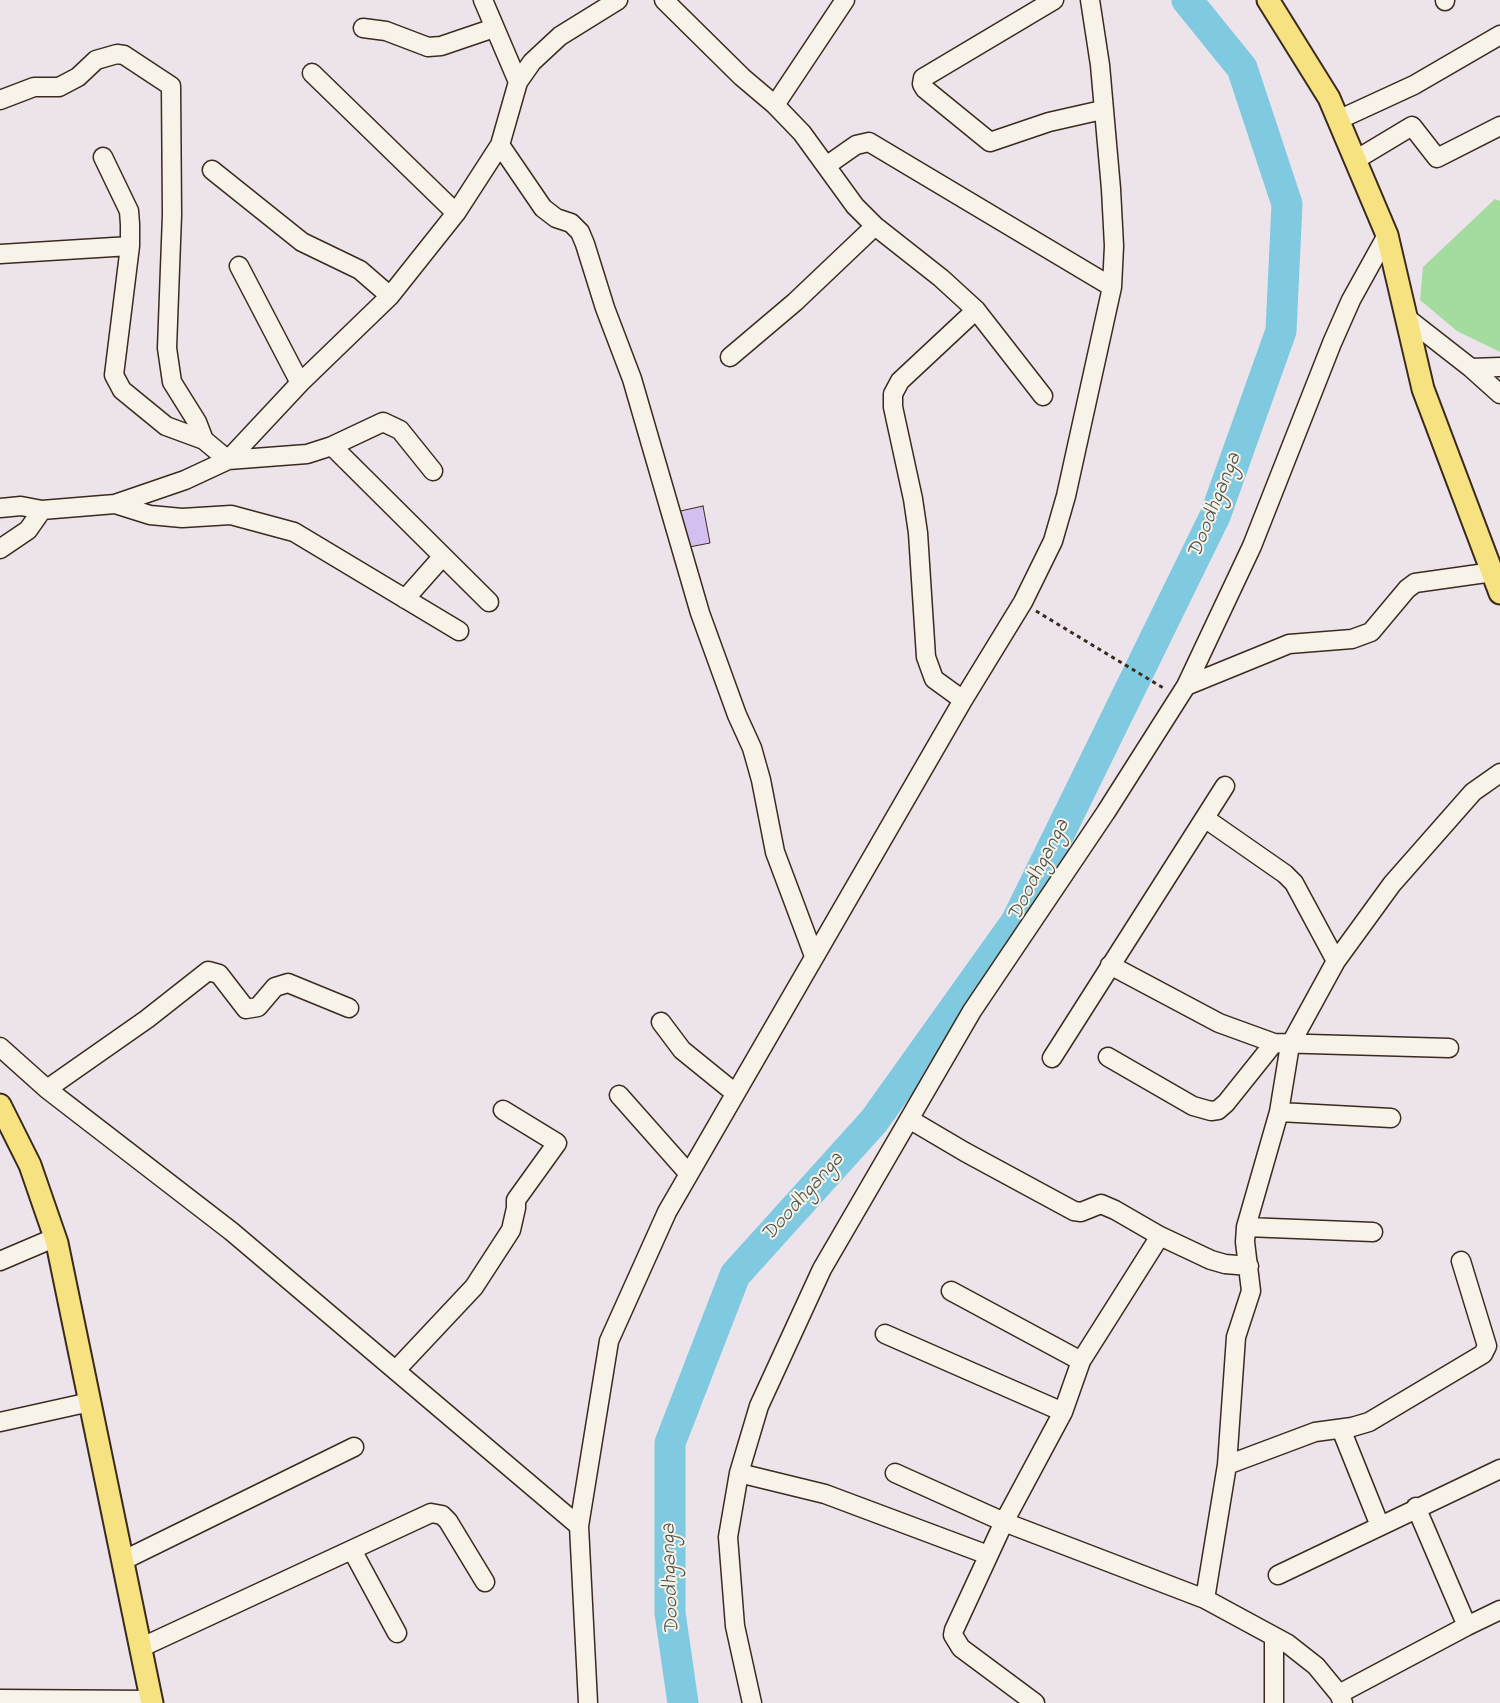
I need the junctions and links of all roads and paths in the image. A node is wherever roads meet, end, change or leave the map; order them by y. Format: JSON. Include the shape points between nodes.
{"nodes":[{"id":1,"x":483,"y":0,"type":"edge"},
{"id":2,"x":618,"y":0,"type":"edge"},
{"id":3,"x":664,"y":0,"type":"edge"},
{"id":4,"x":844,"y":0,"type":"edge"},
{"id":5,"x":1054,"y":0,"type":"edge"},
{"id":6,"x":1090,"y":0,"type":"edge"},
{"id":7,"x":1268,"y":0,"type":"edge"},
{"id":8,"x":363,"y":28,"type":"dead end"},
{"id":9,"x":494,"y":28,"type":"junction"},
{"id":10,"x":1500,"y":35,"type":"edge"},
{"id":11,"x":312,"y":73,"type":"dead end"},
{"id":12,"x":518,"y":82,"type":"junction"},
{"id":13,"x":0,"y":100,"type":"edge"},
{"id":14,"x":775,"y":105,"type":"junction"},
{"id":15,"x":1102,"y":110,"type":"junction"},
{"id":16,"x":1338,"y":120,"type":"junction"},
{"id":17,"x":1500,"y":126,"type":"edge"},
{"id":18,"x":500,"y":145,"type":"junction"},
{"id":19,"x":102,"y":157,"type":"dead end"},
{"id":20,"x":1357,"y":159,"type":"junction"},
{"id":21,"x":826,"y":166,"type":"junction"},
{"id":22,"x":212,"y":170,"type":"dead end"},
{"id":23,"x":456,"y":213,"type":"junction"},
{"id":24,"x":875,"y":226,"type":"junction"},
{"id":25,"x":1387,"y":234,"type":"junction"},
{"id":26,"x":130,"y":246,"type":"junction"},
{"id":27,"x":0,"y":254,"type":"edge"},
{"id":28,"x":239,"y":266,"type":"dead end"},
{"id":29,"x":1112,"y":287,"type":"junction"},
{"id":30,"x":390,"y":296,"type":"junction"},
{"id":31,"x":976,"y":310,"type":"junction"},
{"id":32,"x":1407,"y":318,"type":"junction"},
{"id":33,"x":730,"y":357,"type":"dead end"},
{"id":34,"x":1500,"y":367,"type":"edge"},
{"id":35,"x":1471,"y":368,"type":"junction"},
{"id":36,"x":300,"y":383,"type":"junction"},
{"id":37,"x":1500,"y":394,"type":"edge"},
{"id":38,"x":1043,"y":396,"type":"dead end"},
{"id":39,"x":204,"y":440,"type":"junction"},
{"id":40,"x":332,"y":446,"type":"junction"},
{"id":41,"x":228,"y":460,"type":"junction"},
{"id":42,"x":433,"y":471,"type":"dead end"},
{"id":43,"x":115,"y":504,"type":"junction"},
{"id":44,"x":0,"y":508,"type":"edge"},
{"id":45,"x":42,"y":510,"type":"junction"},
{"id":46,"x":0,"y":549,"type":"edge"},
{"id":47,"x":443,"y":556,"type":"junction"},
{"id":48,"x":1493,"y":572,"type":"junction"},
{"id":49,"x":1500,"y":592,"type":"edge"},
{"id":50,"x":405,"y":598,"type":"junction"},
{"id":51,"x":489,"y":602,"type":"dead end"},
{"id":52,"x":1035,"y":610,"type":"dead end"},
{"id":53,"x":459,"y":631,"type":"dead end"},
{"id":54,"x":1186,"y":686,"type":"junction"},
{"id":55,"x":1164,"y":689,"type":"dead end"},
{"id":56,"x":963,"y":700,"type":"junction"},
{"id":57,"x":1500,"y":773,"type":"edge"},
{"id":58,"x":1225,"y":786,"type":"dead end"},
{"id":59,"x":1206,"y":819,"type":"junction"},
{"id":60,"x":814,"y":956,"type":"junction"},
{"id":61,"x":1336,"y":961,"type":"junction"},
{"id":62,"x":1110,"y":965,"type":"junction"},
{"id":63,"x":350,"y":1008,"type":"dead end"},
{"id":64,"x":661,"y":1022,"type":"dead end"},
{"id":65,"x":1282,"y":1044,"type":"junction"},
{"id":66,"x":0,"y":1047,"type":"edge"},
{"id":67,"x":1449,"y":1048,"type":"dead end"},
{"id":68,"x":1108,"y":1057,"type":"dead end"},
{"id":69,"x":1052,"y":1058,"type":"dead end"},
{"id":70,"x":46,"y":1088,"type":"junction"},
{"id":71,"x":735,"y":1093,"type":"junction"},
{"id":72,"x":618,"y":1095,"type":"dead end"},
{"id":73,"x":0,"y":1105,"type":"edge"},
{"id":74,"x":503,"y":1110,"type":"dead end"},
{"id":75,"x":1279,"y":1112,"type":"junction"},
{"id":76,"x":1391,"y":1118,"type":"dead end"},
{"id":77,"x":909,"y":1119,"type":"junction"},
{"id":78,"x":689,"y":1174,"type":"junction"},
{"id":79,"x":1246,"y":1227,"type":"junction"},
{"id":80,"x":1373,"y":1232,"type":"dead end"},
{"id":81,"x":1160,"y":1236,"type":"junction"},
{"id":82,"x":54,"y":1238,"type":"junction"},
{"id":83,"x":1461,"y":1261,"type":"dead end"},
{"id":84,"x":0,"y":1262,"type":"edge"},
{"id":85,"x":1249,"y":1266,"type":"junction"},
{"id":86,"x":951,"y":1291,"type":"dead end"},
{"id":87,"x":885,"y":1334,"type":"dead end"},
{"id":88,"x":1081,"y":1361,"type":"junction"},
{"id":89,"x":396,"y":1370,"type":"junction"},
{"id":90,"x":90,"y":1402,"type":"junction"},
{"id":91,"x":1063,"y":1412,"type":"junction"},
{"id":92,"x":0,"y":1422,"type":"edge"},
{"id":93,"x":1342,"y":1429,"type":"junction"},
{"id":94,"x":354,"y":1447,"type":"dead end"},
{"id":95,"x":1227,"y":1465,"type":"junction"},
{"id":96,"x":1500,"y":1469,"type":"edge"},
{"id":97,"x":739,"y":1473,"type":"junction"},
{"id":98,"x":894,"y":1474,"type":"dead end"},
{"id":99,"x":1416,"y":1507,"type":"junction"},
{"id":100,"x":1004,"y":1522,"type":"junction"},
{"id":101,"x":579,"y":1526,"type":"junction"},
{"id":102,"x":1380,"y":1526,"type":"junction"},
{"id":103,"x":352,"y":1550,"type":"junction"},
{"id":104,"x":988,"y":1555,"type":"junction"},
{"id":105,"x":122,"y":1561,"type":"junction"},
{"id":106,"x":1278,"y":1574,"type":"dead end"},
{"id":107,"x":485,"y":1582,"type":"dead end"},
{"id":108,"x":1205,"y":1599,"type":"junction"},
{"id":109,"x":1500,"y":1610,"type":"edge"},
{"id":110,"x":1467,"y":1626,"type":"junction"},
{"id":111,"x":397,"y":1634,"type":"dead end"},
{"id":112,"x":1274,"y":1636,"type":"junction"},
{"id":113,"x":140,"y":1648,"type":"junction"},
{"id":114,"x":1341,"y":1698,"type":"edge"},
{"id":115,"x":0,"y":1699,"type":"edge"},
{"id":116,"x":151,"y":1702,"type":"edge"},
{"id":117,"x":588,"y":1703,"type":"edge"},
{"id":118,"x":752,"y":1703,"type":"edge"},
{"id":119,"x":1035,"y":1703,"type":"edge"},
{"id":120,"x":1274,"y":1703,"type":"edge"}],
"edges":[{"from":1,"to":9,"type":"street"},
{"from":2,"to":12,"type":"street","via":[[560,36],[532,62]]},
{"from":3,"to":14,"type":"street"},
{"from":4,"to":14,"type":"street"},
{"from":5,"to":15,"type":"street","via":[[923,78],[922,84],[990,142],[1049,122]]},
{"from":6,"to":15,"type":"street","via":[[1100,65]]},
{"from":7,"to":16,"type":"main road","via":[[1329,98]]},
{"from":8,"to":9,"type":"street","via":[[386,31],[428,47]]},
{"from":9,"to":12,"type":"street"},
{"from":10,"to":16,"type":"street","via":[[1414,85]]},
{"from":11,"to":23,"type":"street"},
{"from":12,"to":18,"type":"street"},
{"from":13,"to":39,"type":"street","via":[[34,87],[59,87],[78,77],[96,60],[117,54],[124,55],[171,86],[172,214],[167,348],[172,382],[197,422]]},
{"from":14,"to":21,"type":"street","via":[[802,133]]},
{"from":15,"to":29,"type":"street","via":[[1114,236]]},
{"from":16,"to":20,"type":"main road"},
{"from":17,"to":20,"type":"street","via":[[1437,158],[1412,126]]},
{"from":18,"to":23,"type":"street"},
{"from":18,"to":60,"type":"street","via":[[543,208],[556,218],[571,223],[585,244],[632,380],[700,613],[752,748],[775,852]]},
{"from":19,"to":26,"type":"street","via":[[129,211]]},
{"from":20,"to":25,"type":"main road"},
{"from":21,"to":24,"type":"street","via":[[854,206]]},
{"from":21,"to":29,"type":"street","via":[[856,145],[869,142]]},
{"from":22,"to":30,"type":"street","via":[[302,242],[360,270]]},
{"from":23,"to":30,"type":"street"},
{"from":24,"to":31,"type":"street"},
{"from":24,"to":33,"type":"street","via":[[795,302]]},
{"from":25,"to":32,"type":"main road"},
{"from":25,"to":54,"type":"street","via":[[1351,300],[1252,546]]},
{"from":26,"to":27,"type":"street"},
{"from":26,"to":39,"type":"street","via":[[114,375],[122,390],[166,426]]},
{"from":28,"to":36,"type":"street"},
{"from":29,"to":56,"type":"street","via":[[1053,541],[1023,602]]},
{"from":30,"to":36,"type":"street"},
{"from":31,"to":38,"type":"street"},
{"from":31,"to":56,"type":"street","via":[[900,381],[893,394],[918,534],[926,657],[934,679]]},
{"from":32,"to":35,"type":"street"},
{"from":32,"to":48,"type":"main road","via":[[1423,389]]},
{"from":34,"to":35,"type":"street"},
{"from":35,"to":37,"type":"street"},
{"from":36,"to":41,"type":"street"},
{"from":39,"to":41,"type":"street"},
{"from":40,"to":41,"type":"street","via":[[307,454]]},
{"from":40,"to":42,"type":"street","via":[[383,422],[392,424]]},
{"from":40,"to":47,"type":"street"},
{"from":41,"to":43,"type":"street","via":[[185,480]]},
{"from":43,"to":45,"type":"street"},
{"from":43,"to":50,"type":"street","via":[[150,515],[182,518],[231,515],[271,524],[294,532]]},
{"from":44,"to":45,"type":"street","via":[[21,506]]},
{"from":45,"to":46,"type":"street","via":[[28,530]]},
{"from":47,"to":50,"type":"street"},
{"from":47,"to":51,"type":"street"},
{"from":48,"to":49,"type":"main road"},
{"from":48,"to":54,"type":"street","via":[[1415,583],[1371,632],[1352,639],[1289,644]]},
{"from":50,"to":53,"type":"street"},
{"from":52,"to":55,"type":"path"},
{"from":54,"to":77,"type":"street","via":[[972,1011]]},
{"from":56,"to":60,"type":"street"},
{"from":57,"to":61,"type":"street","via":[[1473,792],[1450,815],[1392,884]]},
{"from":58,"to":59,"type":"street"},
{"from":59,"to":61,"type":"street","via":[[1294,883]]},
{"from":59,"to":62,"type":"street"},
{"from":60,"to":71,"type":"street"},
{"from":61,"to":65,"type":"street"},
{"from":62,"to":65,"type":"street","via":[[1218,1023]]},
{"from":62,"to":69,"type":"street"},
{"from":63,"to":70,"type":"street","via":[[288,983],[275,987],[258,1007],[246,1009],[219,974],[208,971],[147,1019]]},
{"from":64,"to":71,"type":"street","via":[[682,1050]]},
{"from":65,"to":67,"type":"street"},
{"from":65,"to":68,"type":"street","via":[[1226,1103],[1211,1111],[1193,1106]]},
{"from":65,"to":75,"type":"street"},
{"from":66,"to":70,"type":"street"},
{"from":70,"to":89,"type":"street","via":[[231,1231]]},
{"from":71,"to":78,"type":"street"},
{"from":72,"to":78,"type":"street"},
{"from":73,"to":82,"type":"main road","via":[[30,1166]]},
{"from":74,"to":89,"type":"street","via":[[557,1143],[516,1200],[511,1230],[474,1287]]},
{"from":75,"to":76,"type":"street"},
{"from":75,"to":79,"type":"street"},
{"from":77,"to":81,"type":"street","via":[[1074,1211],[1081,1212],[1101,1204]]},
{"from":77,"to":97,"type":"street","via":[[822,1269],[759,1406]]},
{"from":78,"to":101,"type":"street","via":[[667,1212],[609,1341]]},
{"from":79,"to":80,"type":"street"},
{"from":79,"to":85,"type":"street"},
{"from":81,"to":85,"type":"street","via":[[1218,1263]]},
{"from":81,"to":88,"type":"street"},
{"from":82,"to":84,"type":"street"},
{"from":82,"to":90,"type":"main road"},
{"from":83,"to":93,"type":"street","via":[[1487,1350],[1369,1422]]},
{"from":85,"to":95,"type":"street","via":[[1251,1291],[1236,1337]]},
{"from":86,"to":88,"type":"street"},
{"from":87,"to":91,"type":"street"},
{"from":88,"to":91,"type":"street"},
{"from":89,"to":101,"type":"street"},
{"from":90,"to":92,"type":"street"},
{"from":90,"to":105,"type":"main road"},
{"from":91,"to":100,"type":"street"},
{"from":93,"to":95,"type":"street","via":[[1315,1432]]},
{"from":93,"to":102,"type":"street"},
{"from":94,"to":105,"type":"street"},
{"from":95,"to":108,"type":"street"},
{"from":96,"to":99,"type":"street"},
{"from":97,"to":104,"type":"street","via":[[825,1494]]},
{"from":97,"to":118,"type":"street","via":[[728,1538],[735,1626]]},
{"from":98,"to":100,"type":"street"},
{"from":99,"to":102,"type":"street"},
{"from":99,"to":110,"type":"street"},
{"from":100,"to":104,"type":"street"},
{"from":100,"to":108,"type":"street"},
{"from":101,"to":117,"type":"street"},
{"from":102,"to":106,"type":"street"},
{"from":103,"to":107,"type":"street","via":[[415,1519],[437,1514],[448,1521]]},
{"from":103,"to":111,"type":"street"},
{"from":103,"to":113,"type":"street"},
{"from":104,"to":119,"type":"street","via":[[953,1635],[961,1648]]},
{"from":105,"to":113,"type":"main road"},
{"from":108,"to":112,"type":"street"},
{"from":109,"to":110,"type":"street"},
{"from":110,"to":114,"type":"street"},
{"from":112,"to":114,"type":"street","via":[[1316,1666]]},
{"from":112,"to":120,"type":"street"},
{"from":113,"to":116,"type":"main road"},
{"from":115,"to":116,"type":"street"}]}
